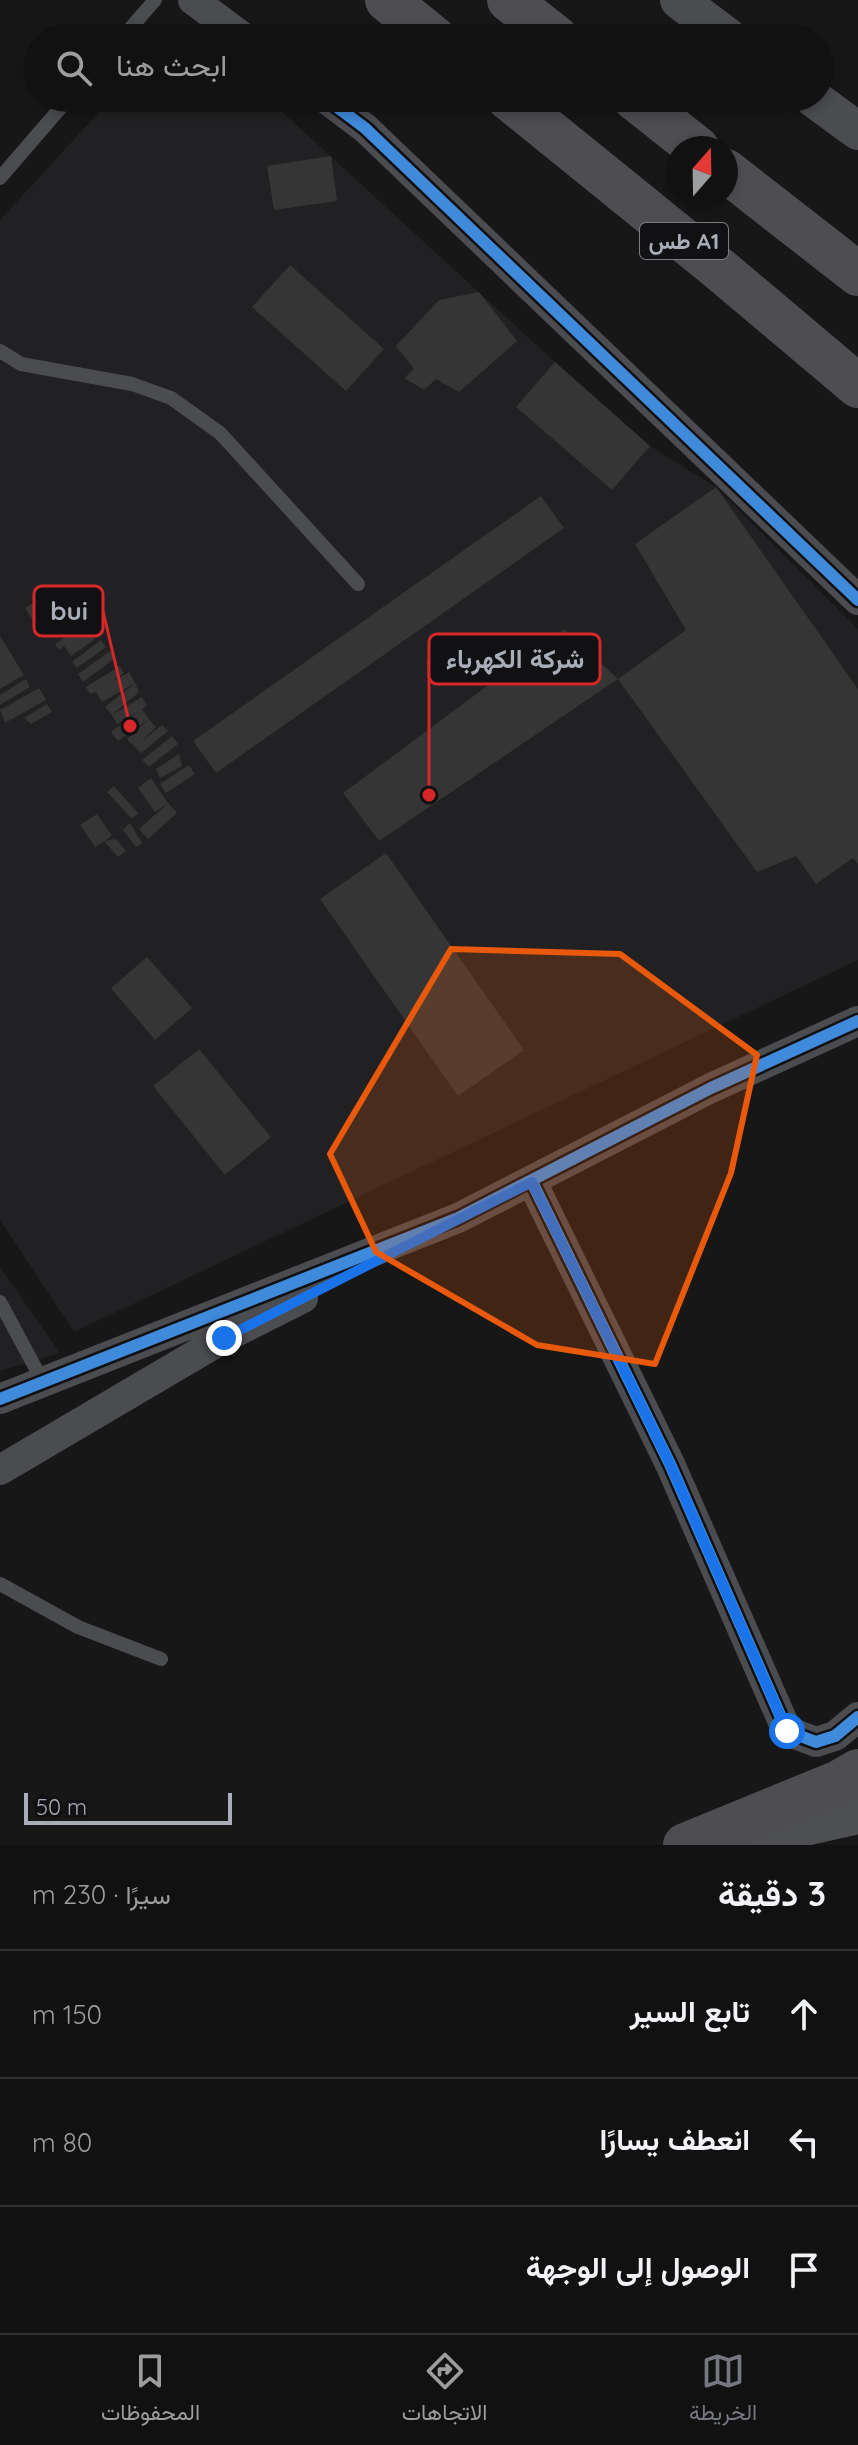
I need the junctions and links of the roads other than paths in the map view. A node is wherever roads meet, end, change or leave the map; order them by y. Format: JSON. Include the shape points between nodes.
{"nodes":[{"id":1,"x":155,"y":0,"type":"edge"},
{"id":2,"x":193,"y":0,"type":"edge"},
{"id":3,"x":387,"y":0,"type":"edge"},
{"id":4,"x":509,"y":0,"type":"edge"},
{"id":5,"x":696,"y":5,"type":"edge"},
{"id":6,"x":134,"y":24,"type":"edge"},
{"id":7,"x":225,"y":24,"type":"edge"},
{"id":8,"x":417,"y":24,"type":"edge"},
{"id":9,"x":539,"y":24,"type":"edge"},
{"id":10,"x":715,"y":24,"type":"edge"},
{"id":11,"x":57,"y":112,"type":"edge"},
{"id":12,"x":344,"y":112,"type":"edge"},
{"id":13,"x":525,"y":112,"type":"edge"},
{"id":14,"x":652,"y":112,"type":"edge"},
{"id":15,"x":832,"y":112,"type":"edge"},
{"id":16,"x":858,"y":131,"type":"edge"},
{"id":17,"x":682,"y":136,"type":"edge"},
{"id":18,"x":0,"y":178,"type":"edge"},
{"id":19,"x":738,"y":180,"type":"edge"},
{"id":20,"x":858,"y":274,"type":"edge"},
{"id":21,"x":0,"y":351,"type":"edge"},
{"id":22,"x":858,"y":386,"type":"edge"},
{"id":23,"x":358,"y":584,"type":"dead end"},
{"id":24,"x":858,"y":600,"type":"edge"},
{"id":25,"x":858,"y":1021,"type":"edge"},
{"id":26,"x":532,"y":1182,"type":"junction"},
{"id":27,"x":458,"y":1218,"type":"junction"},
{"id":28,"x":0,"y":1302,"type":"edge"},
{"id":29,"x":43,"y":1382,"type":"junction"},
{"id":30,"x":0,"y":1399,"type":"edge"},
{"id":31,"x":0,"y":1470,"type":"edge"},
{"id":32,"x":0,"y":1584,"type":"edge"},
{"id":33,"x":161,"y":1659,"type":"dead end"},
{"id":34,"x":858,"y":1717,"type":"edge"},
{"id":35,"x":858,"y":1771,"type":"edge"},
{"id":36,"x":858,"y":1812,"type":"edge"},
{"id":37,"x":685,"y":1845,"type":"edge"},
{"id":38,"x":708,"y":1845,"type":"edge"}],
"edges":[{"from":1,"to":6,"type":"lane"},
{"from":2,"to":7,"type":"street"},
{"from":3,"to":8,"type":"highway"},
{"from":4,"to":9,"type":"highway"},
{"from":5,"to":10,"type":"street"},
{"from":11,"to":18,"type":"lane"},
{"from":12,"to":24,"type":"street"},
{"from":13,"to":22,"type":"highway","number":"طس A1"},
{"from":14,"to":17,"type":"highway"},
{"from":15,"to":16,"type":"street"},
{"from":19,"to":20,"type":"highway"},
{"from":21,"to":23,"type":"lane","via":[[21,364],[132,384],[171,398],[220,433]]},
{"from":25,"to":26,"type":"street","via":[[711,1088]]},
{"from":26,"to":27,"type":"street"},
{"from":26,"to":34,"type":"street","via":[[670,1464],[787,1731],[816,1742],[835,1736]]},
{"from":27,"to":29,"type":"street"},
{"from":27,"to":31,"type":"street","via":[[224,1338]]},
{"from":28,"to":29,"type":"lane"},
{"from":29,"to":30,"type":"street"},
{"from":32,"to":33,"type":"lane","via":[[78,1627]]},
{"from":35,"to":37,"type":"highway"},
{"from":36,"to":38,"type":"main road"}]}
